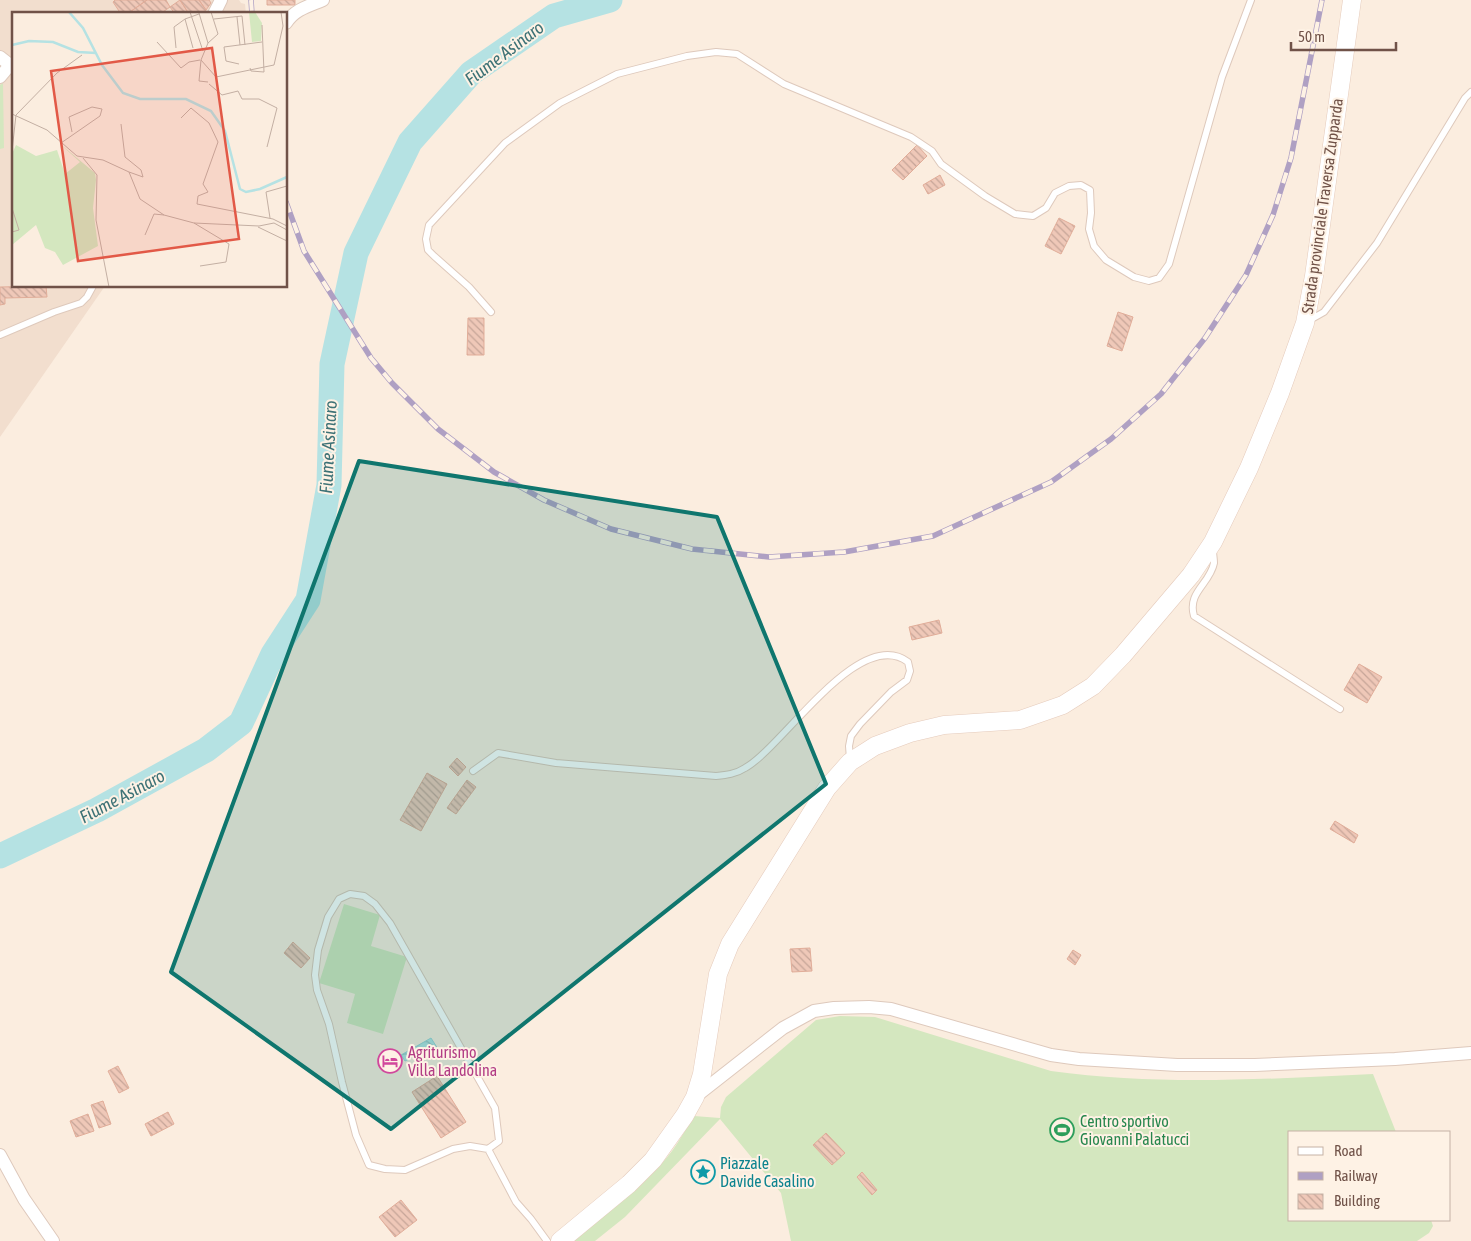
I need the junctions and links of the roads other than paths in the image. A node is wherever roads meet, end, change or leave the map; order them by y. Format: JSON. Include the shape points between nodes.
{"nodes":[{"id":1,"x":220,"y":0,"type":"edge"},
{"id":2,"x":323,"y":0,"type":"edge"},
{"id":3,"x":1251,"y":0,"type":"edge"},
{"id":4,"x":1352,"y":0,"type":"edge"},
{"id":5,"x":215,"y":12,"type":"edge"},
{"id":6,"x":288,"y":20,"type":"edge"},
{"id":7,"x":8,"y":63,"type":"edge"},
{"id":8,"x":0,"y":77,"type":"edge"},
{"id":9,"x":1471,"y":92,"type":"edge"},
{"id":10,"x":92,"y":288,"type":"edge"},
{"id":11,"x":491,"y":312,"type":"dead end"},
{"id":12,"x":1305,"y":323,"type":"junction"},
{"id":13,"x":0,"y":335,"type":"edge"},
{"id":14,"x":1213,"y":542,"type":"junction"},
{"id":15,"x":1340,"y":709,"type":"dead end"},
{"id":16,"x":850,"y":762,"type":"junction"},
{"id":17,"x":473,"y":771,"type":"dead end"},
{"id":18,"x":1471,"y":1053,"type":"edge"},
{"id":19,"x":695,"y":1097,"type":"junction"},
{"id":20,"x":488,"y":1149,"type":"junction"},
{"id":21,"x":0,"y":1156,"type":"edge"},
{"id":22,"x":53,"y":1241,"type":"edge"},
{"id":23,"x":548,"y":1241,"type":"edge"},
{"id":24,"x":560,"y":1241,"type":"edge"}],
"edges":[{"from":1,"to":5,"type":"street"},
{"from":2,"to":6,"type":"street","via":[[300,10]]},
{"from":3,"to":11,"type":"lane","via":[[1222,77],[1169,264],[1159,278],[1149,281],[1134,277],[1106,260],[1094,246],[1089,229],[1092,213],[1090,190],[1082,185],[1069,186],[1055,193],[1046,208],[1033,216],[1015,214],[985,196],[911,137],[784,84],[737,54],[716,52],[617,74],[560,103],[505,143],[429,225],[428,250],[469,286]]},
{"from":4,"to":12,"type":"main road","name":"Strada provinciale Traversa Zupparda"},
{"from":7,"to":8,"type":"street"},
{"from":9,"to":12,"type":"lane","via":[[1377,242],[1324,312]]},
{"from":10,"to":13,"type":"lane","via":[[81,303]]},
{"from":12,"to":14,"type":"main road","name":"Strada provinciale Traversa Zupparda","via":[[1252,460]]},
{"from":14,"to":15,"type":"lane","via":[[1214,563],[1193,598],[1191,608],[1194,616]]},
{"from":14,"to":16,"type":"main road","name":"Strada provinciale Traversa Zupparda","via":[[1191,575],[1123,655],[1093,686],[1063,705],[1020,720],[944,725],[910,732],[876,746]]},
{"from":16,"to":17,"type":"lane","via":[[849,746],[856,730],[906,680],[910,671],[908,662],[902,658],[890,655],[848,670],[824,690],[770,748],[746,768],[732,774],[716,776],[556,763],[498,753]]},
{"from":16,"to":19,"type":"main road","name":"Strada provinciale Traversa Zupparda","via":[[827,788],[730,944],[718,974],[708,1045]]},
{"from":18,"to":19,"type":"street","via":[[1255,1065],[1079,1059],[1050,1055],[891,1009],[834,1008],[814,1011],[783,1028]]},
{"from":19,"to":24,"type":"main road","name":"Strada provinciale Traversa Zupparda","via":[[653,1160]]},
{"from":20,"to":20,"type":"lane","via":[[463,1146],[405,1170],[369,1165],[356,1135],[315,975],[318,950],[328,917],[339,899],[350,894],[364,896],[390,923],[495,1108],[499,1141]]},
{"from":20,"to":23,"type":"lane","via":[[516,1202]]},
{"from":21,"to":22,"type":"street"}]}
